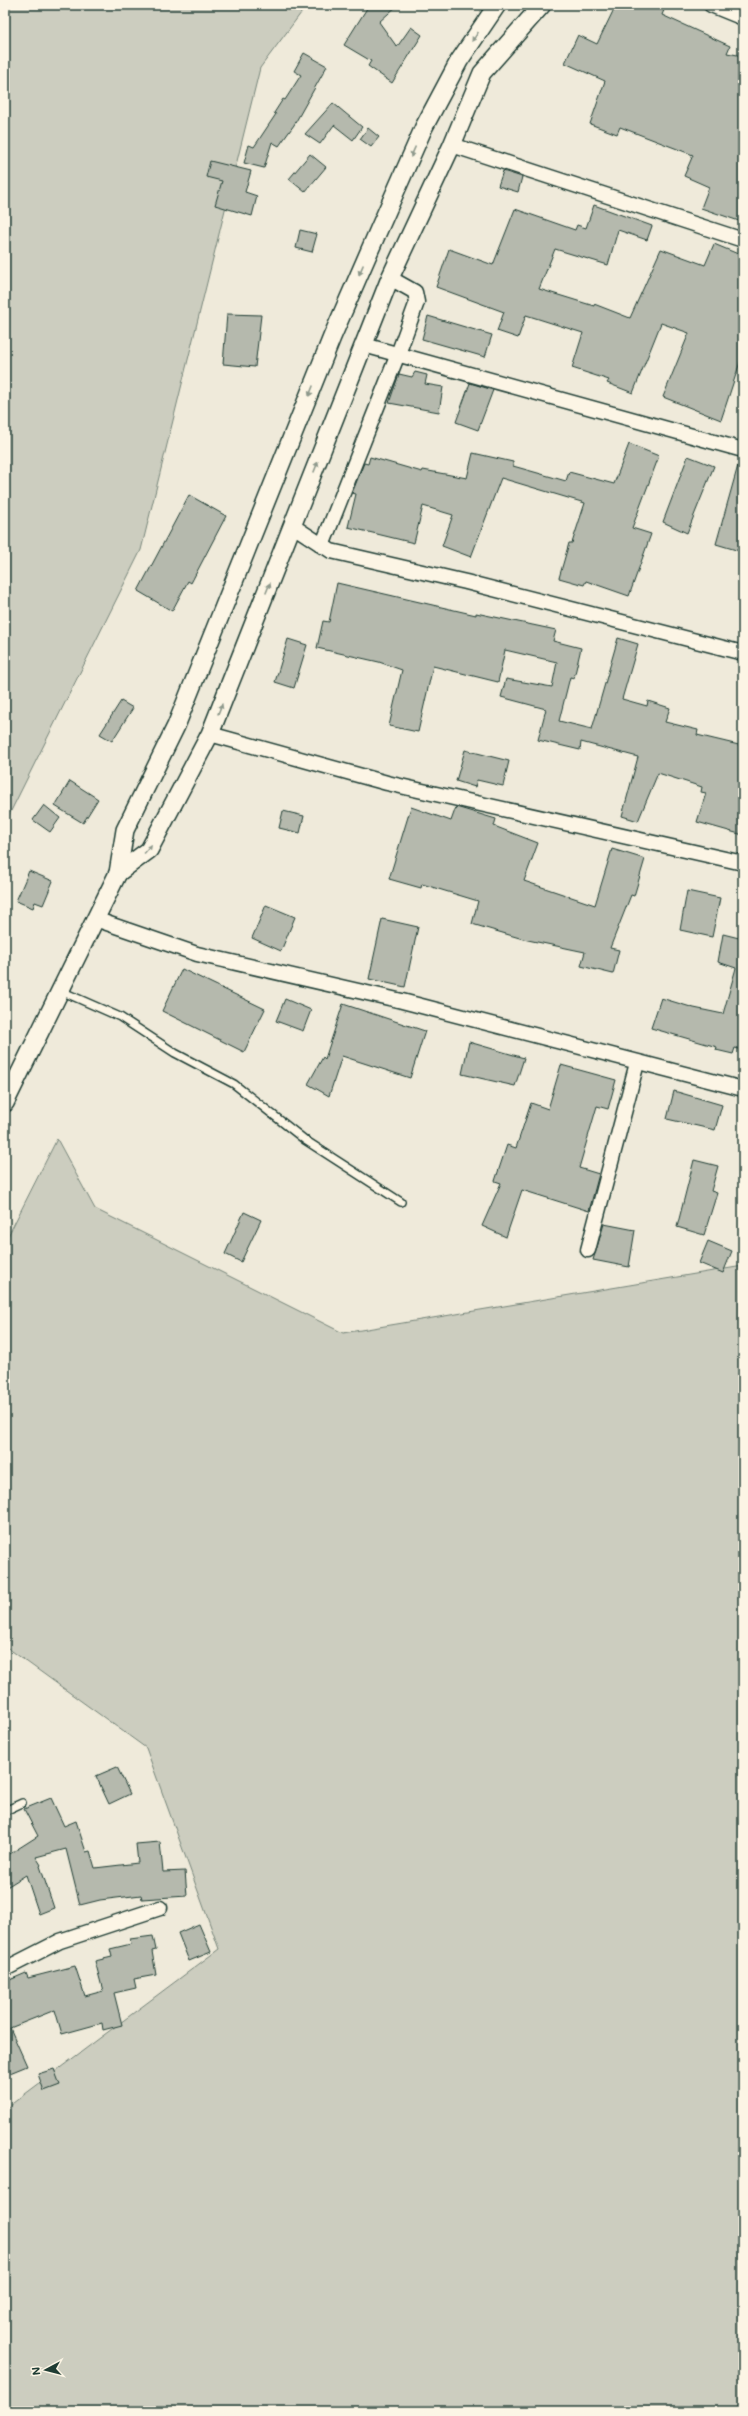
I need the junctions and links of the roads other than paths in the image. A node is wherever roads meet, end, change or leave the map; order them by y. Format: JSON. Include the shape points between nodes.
{"nodes":[{"id":1,"x":497,"y":5,"type":"edge"},
{"id":2,"x":542,"y":5,"type":"edge"},
{"id":3,"x":711,"y":5,"type":"edge"},
{"id":4,"x":743,"y":18,"type":"edge"},
{"id":5,"x":452,"y":145,"type":"junction"},
{"id":6,"x":743,"y":240,"type":"edge"},
{"id":7,"x":390,"y":278,"type":"junction"},
{"id":8,"x":364,"y":345,"type":"junction"},
{"id":9,"x":398,"y":354,"type":"junction"},
{"id":10,"x":743,"y":450,"type":"edge"},
{"id":11,"x":293,"y":526,"type":"junction"},
{"id":12,"x":322,"y":546,"type":"junction"},
{"id":13,"x":743,"y":653,"type":"edge"},
{"id":14,"x":210,"y":734,"type":"junction"},
{"id":15,"x":743,"y":863,"type":"edge"},
{"id":16,"x":118,"y":873,"type":"junction"},
{"id":17,"x":95,"y":919,"type":"junction"},
{"id":18,"x":60,"y":991,"type":"junction"},
{"id":19,"x":637,"y":1063,"type":"junction"},
{"id":20,"x":743,"y":1088,"type":"edge"},
{"id":21,"x":5,"y":1103,"type":"edge"},
{"id":22,"x":401,"y":1202,"type":"dead end"},
{"id":23,"x":588,"y":1250,"type":"dead end"},
{"id":24,"x":22,"y":1803,"type":"dead end"},
{"id":25,"x":5,"y":1811,"type":"edge"},
{"id":26,"x":160,"y":1908,"type":"dead end"},
{"id":27,"x":5,"y":1969,"type":"edge"}],
"edges":[{"from":1,"to":16,"type":"street","one_way":true,"via":[[459,61],[424,127],[373,242],[329,344],[176,726],[125,830]]},
{"from":2,"to":5,"type":"street","via":[[482,73]]},
{"from":3,"to":4,"type":"street"},
{"from":5,"to":6,"type":"street"},
{"from":5,"to":7,"type":"street"},
{"from":7,"to":8,"type":"street"},
{"from":7,"to":9,"type":"street","via":[[415,292],[417,302]]},
{"from":8,"to":9,"type":"street"},
{"from":11,"to":8,"type":"street","one_way":true},
{"from":9,"to":10,"type":"street"},
{"from":9,"to":12,"type":"street"},
{"from":11,"to":12,"type":"street"},
{"from":14,"to":11,"type":"street","one_way":true},
{"from":12,"to":13,"type":"street","via":[[331,551],[466,582]]},
{"from":14,"to":15,"type":"street","via":[[387,783]]},
{"from":16,"to":14,"type":"street","one_way":true,"via":[[149,850]]},
{"from":16,"to":17,"type":"street"},
{"from":17,"to":18,"type":"street"},
{"from":17,"to":19,"type":"street","via":[[197,954],[402,1002]]},
{"from":18,"to":21,"type":"street"},
{"from":18,"to":22,"type":"lane","via":[[120,1017],[175,1053],[234,1084],[305,1140]]},
{"from":19,"to":20,"type":"street"},
{"from":19,"to":23,"type":"street"},
{"from":24,"to":25,"type":"lane"},
{"from":26,"to":27,"type":"street","via":[[60,1941]]}]}
